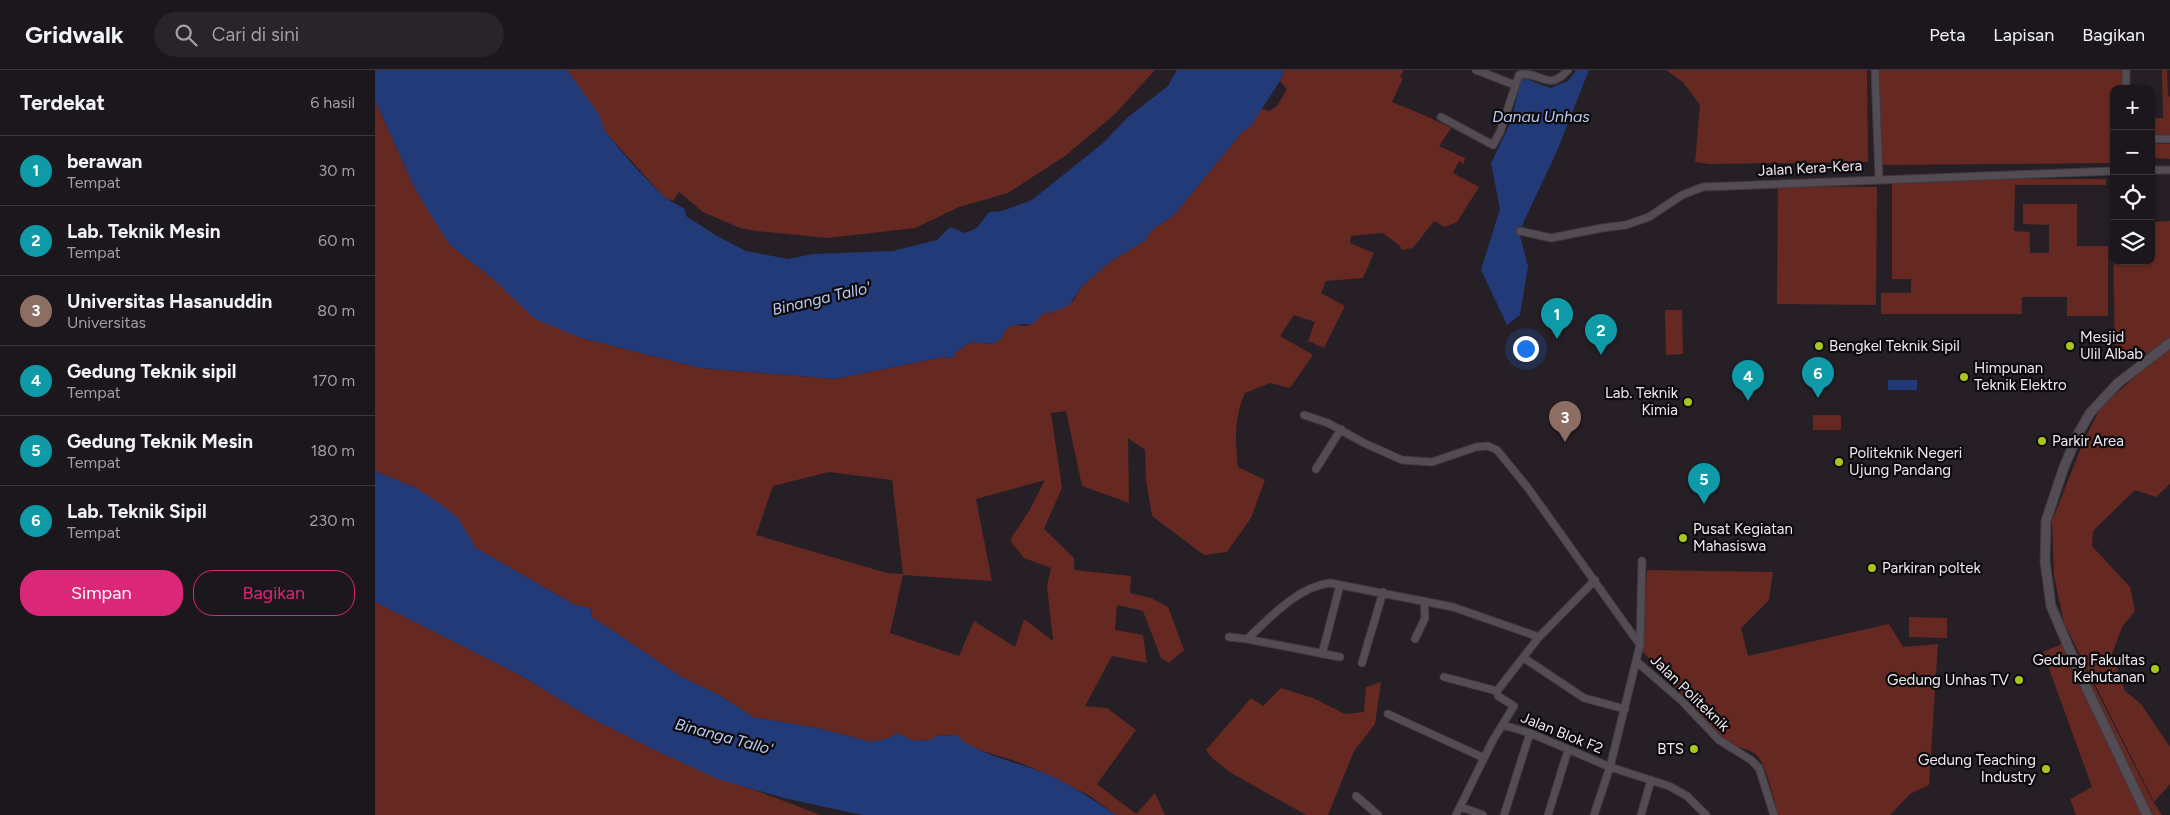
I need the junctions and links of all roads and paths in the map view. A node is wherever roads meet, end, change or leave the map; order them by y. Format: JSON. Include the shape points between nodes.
{"nodes":[{"id":1,"x":1476,"y":70,"type":"edge"},
{"id":2,"x":1568,"y":70,"type":"edge"},
{"id":3,"x":1875,"y":70,"type":"edge"},
{"id":4,"x":2126,"y":70,"type":"edge"},
{"id":5,"x":1515,"y":84,"type":"junction"},
{"id":6,"x":2126,"y":85,"type":"edge"},
{"id":7,"x":1441,"y":117,"type":"dead end"},
{"id":8,"x":2155,"y":139,"type":"edge"},
{"id":9,"x":2170,"y":139,"type":"edge"},
{"id":10,"x":2155,"y":170,"type":"edge"},
{"id":11,"x":2170,"y":170,"type":"edge"},
{"id":12,"x":2110,"y":171,"type":"edge"},
{"id":13,"x":1879,"y":178,"type":"junction"},
{"id":14,"x":1520,"y":230,"type":"dead end"},
{"id":15,"x":2170,"y":343,"type":"edge"},
{"id":16,"x":1304,"y":415,"type":"dead end"},
{"id":17,"x":1341,"y":429,"type":"junction"},
{"id":18,"x":1315,"y":469,"type":"dead end"},
{"id":19,"x":1643,"y":561,"type":"dead end"},
{"id":20,"x":1595,"y":580,"type":"junction"},
{"id":21,"x":1340,"y":585,"type":"junction"},
{"id":22,"x":1383,"y":592,"type":"junction"},
{"id":23,"x":1424,"y":601,"type":"junction"},
{"id":24,"x":1229,"y":637,"type":"dead end"},
{"id":25,"x":1539,"y":637,"type":"junction"},
{"id":26,"x":1247,"y":639,"type":"junction"},
{"id":27,"x":1415,"y":639,"type":"dead end"},
{"id":28,"x":1640,"y":645,"type":"junction"},
{"id":29,"x":1321,"y":654,"type":"junction"},
{"id":30,"x":1339,"y":657,"type":"dead end"},
{"id":31,"x":1524,"y":658,"type":"junction"},
{"id":32,"x":1636,"y":661,"type":"junction"},
{"id":33,"x":1362,"y":663,"type":"dead end"},
{"id":34,"x":1444,"y":676,"type":"dead end"},
{"id":35,"x":1497,"y":691,"type":"junction"},
{"id":36,"x":1625,"y":709,"type":"junction"},
{"id":37,"x":1388,"y":714,"type":"dead end"},
{"id":38,"x":1503,"y":725,"type":"junction"},
{"id":39,"x":1530,"y":733,"type":"junction"},
{"id":40,"x":1568,"y":750,"type":"junction"},
{"id":41,"x":1484,"y":758,"type":"junction"},
{"id":42,"x":1610,"y":768,"type":"junction"},
{"id":43,"x":1651,"y":780,"type":"junction"},
{"id":44,"x":1356,"y":796,"type":"dead end"},
{"id":45,"x":1461,"y":807,"type":"junction"},
{"id":46,"x":1378,"y":815,"type":"edge"},
{"id":47,"x":1456,"y":815,"type":"edge"},
{"id":48,"x":1483,"y":815,"type":"edge"},
{"id":49,"x":1503,"y":815,"type":"edge"},
{"id":50,"x":1548,"y":815,"type":"edge"},
{"id":51,"x":1595,"y":815,"type":"edge"},
{"id":52,"x":1641,"y":815,"type":"edge"},
{"id":53,"x":1706,"y":815,"type":"edge"},
{"id":54,"x":1773,"y":815,"type":"edge"},
{"id":55,"x":2147,"y":815,"type":"edge"}],
"edges":[{"from":1,"to":5,"type":"street"},
{"from":2,"to":5,"type":"street","via":[[1559,80],[1550,82],[1522,74]]},
{"from":3,"to":13,"type":"street"},
{"from":4,"to":6,"type":"street"},
{"from":5,"to":7,"type":"street","via":[[1493,145]]},
{"from":8,"to":9,"type":"street"},
{"from":10,"to":11,"type":"street"},
{"from":12,"to":13,"type":"street","name":"Jalan Kera-Kera"},
{"from":13,"to":14,"type":"street","name":"Jalan Kera-Kera","via":[[1703,187],[1682,195],[1649,217],[1626,225],[1551,238]]},
{"from":15,"to":55,"type":"street","via":[[2118,383],[2090,413],[2068,459],[2046,522],[2045,561],[2051,606]]},
{"from":16,"to":17,"type":"street"},
{"from":17,"to":18,"type":"street"},
{"from":17,"to":20,"type":"street","via":[[1402,460],[1432,462],[1476,447],[1488,446],[1497,450]]},
{"from":19,"to":28,"type":"street"},
{"from":20,"to":25,"type":"street"},
{"from":20,"to":28,"type":"street"},
{"from":21,"to":22,"type":"street"},
{"from":21,"to":26,"type":"street","via":[[1321,584],[1308,590],[1280,608]]},
{"from":21,"to":29,"type":"street"},
{"from":22,"to":23,"type":"street"},
{"from":22,"to":33,"type":"street"},
{"from":23,"to":25,"type":"street","via":[[1453,607]]},
{"from":23,"to":27,"type":"street","via":[[1425,618]]},
{"from":24,"to":26,"type":"street"},
{"from":25,"to":31,"type":"street"},
{"from":26,"to":29,"type":"street"},
{"from":28,"to":32,"type":"street"},
{"from":29,"to":30,"type":"street"},
{"from":31,"to":35,"type":"street"},
{"from":31,"to":36,"type":"street","via":[[1584,698]]},
{"from":32,"to":36,"type":"street"},
{"from":32,"to":54,"type":"street","name":"Jalan Politeknik","via":[[1681,700],[1719,740],[1759,768]]},
{"from":34,"to":35,"type":"street"},
{"from":35,"to":38,"type":"street","via":[[1498,696],[1514,706]]},
{"from":36,"to":42,"type":"street"},
{"from":37,"to":41,"type":"street"},
{"from":38,"to":39,"type":"street","name":"Jalan Blok F2"},
{"from":38,"to":41,"type":"street"},
{"from":39,"to":40,"type":"street","name":"Jalan Blok F2"},
{"from":39,"to":49,"type":"street"},
{"from":40,"to":42,"type":"street","name":"Jalan Blok F2"},
{"from":40,"to":50,"type":"street"},
{"from":41,"to":45,"type":"street"},
{"from":42,"to":43,"type":"street","name":"Jalan Blok F2"},
{"from":42,"to":51,"type":"street"},
{"from":43,"to":52,"type":"street"},
{"from":43,"to":53,"type":"street","name":"Jalan Blok F2","via":[[1681,792]]},
{"from":44,"to":46,"type":"street"},
{"from":45,"to":47,"type":"street"},
{"from":45,"to":48,"type":"street"}]}
